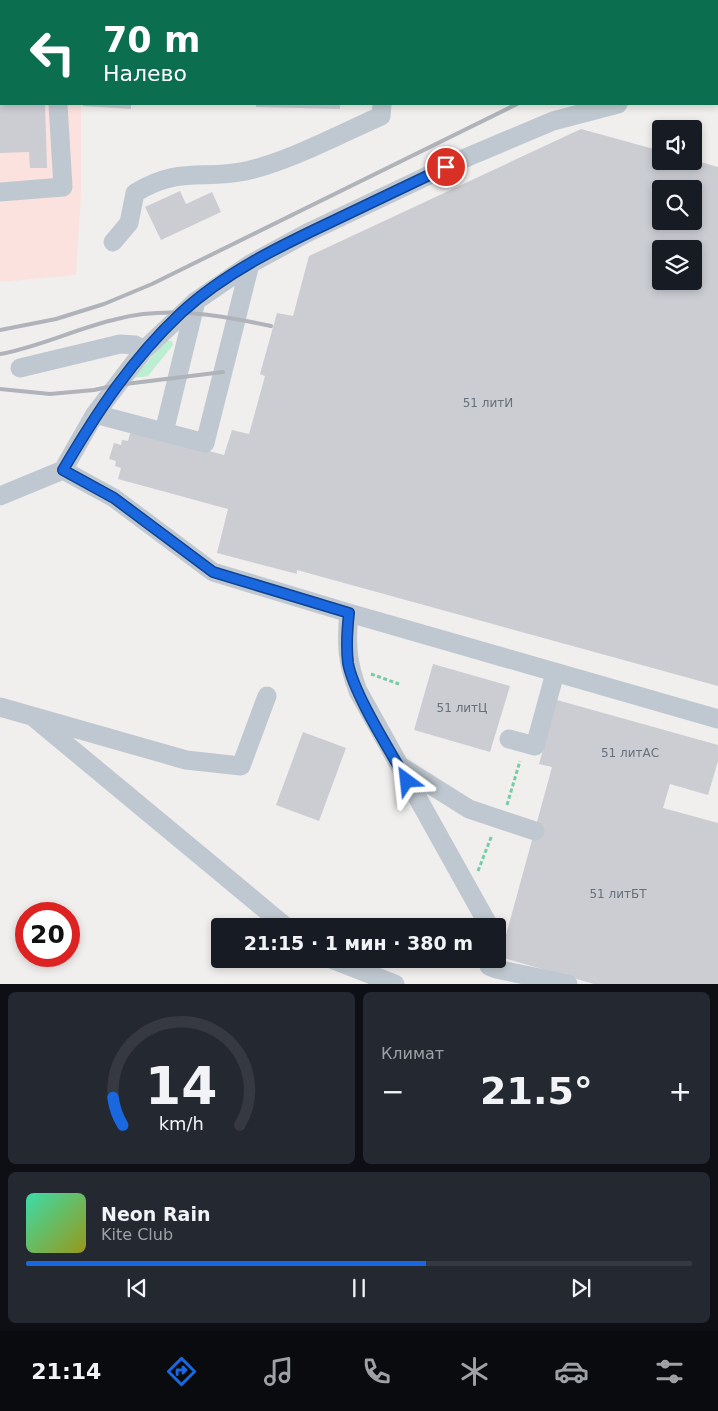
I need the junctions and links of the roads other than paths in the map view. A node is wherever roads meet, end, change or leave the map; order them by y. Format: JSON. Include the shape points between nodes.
{"nodes":[{"id":1,"x":58,"y":105,"type":"edge"},
{"id":2,"x":382,"y":105,"type":"edge"},
{"id":3,"x":614,"y":105,"type":"edge"},
{"id":4,"x":0,"y":192,"type":"edge"},
{"id":5,"x":113,"y":242,"type":"dead end"},
{"id":6,"x":250,"y":264,"type":"junction"},
{"id":7,"x":196,"y":301,"type":"junction"},
{"id":8,"x":144,"y":350,"type":"junction"},
{"id":9,"x":20,"y":368,"type":"dead end"},
{"id":10,"x":96,"y":414,"type":"junction"},
{"id":11,"x":164,"y":432,"type":"junction"},
{"id":12,"x":63,"y":470,"type":"junction"},
{"id":13,"x":0,"y":496,"type":"edge"},
{"id":14,"x":349,"y":613,"type":"junction"},
{"id":15,"x":555,"y":672,"type":"junction"},
{"id":16,"x":267,"y":696,"type":"dead end"},
{"id":17,"x":0,"y":707,"type":"edge"},
{"id":18,"x":32,"y":716,"type":"junction"},
{"id":19,"x":718,"y":719,"type":"edge"},
{"id":20,"x":509,"y":739,"type":"dead end"},
{"id":21,"x":398,"y":765,"type":"junction"},
{"id":22,"x":534,"y":831,"type":"dead end"},
{"id":23,"x":275,"y":918,"type":"edge"},
{"id":24,"x":484,"y":918,"type":"edge"},
{"id":25,"x":354,"y":968,"type":"edge"},
{"id":26,"x":492,"y":968,"type":"edge"},
{"id":27,"x":395,"y":984,"type":"edge"},
{"id":28,"x":568,"y":984,"type":"edge"}],
"edges":[{"from":1,"to":4,"type":"lane","via":[[63,187]]},
{"from":2,"to":5,"type":"lane","via":[[381,116],[300,152],[246,171],[174,176],[151,183],[135,193],[129,223]]},
{"from":3,"to":6,"type":"lane","via":[[553,121],[463,159],[307,233]]},
{"from":6,"to":7,"type":"lane"},
{"from":6,"to":11,"type":"lane","via":[[204,443]]},
{"from":7,"to":8,"type":"lane"},
{"from":7,"to":11,"type":"lane"},
{"from":8,"to":9,"type":"lane","via":[[120,344]]},
{"from":8,"to":10,"type":"lane"},
{"from":10,"to":11,"type":"lane"},
{"from":10,"to":12,"type":"lane"},
{"from":12,"to":13,"type":"lane"},
{"from":12,"to":14,"type":"lane","via":[[114,498],[213,572]]},
{"from":14,"to":15,"type":"lane"},
{"from":14,"to":21,"type":"lane","via":[[346,642],[349,666],[358,691]]},
{"from":15,"to":19,"type":"lane"},
{"from":15,"to":20,"type":"lane","via":[[535,746]]},
{"from":16,"to":18,"type":"lane","via":[[240,766],[186,760]]},
{"from":17,"to":18,"type":"lane"},
{"from":18,"to":23,"type":"lane"},
{"from":21,"to":22,"type":"lane","via":[[469,809]]},
{"from":21,"to":24,"type":"lane"},
{"from":25,"to":27,"type":"lane"},
{"from":26,"to":28,"type":"lane"}]}
